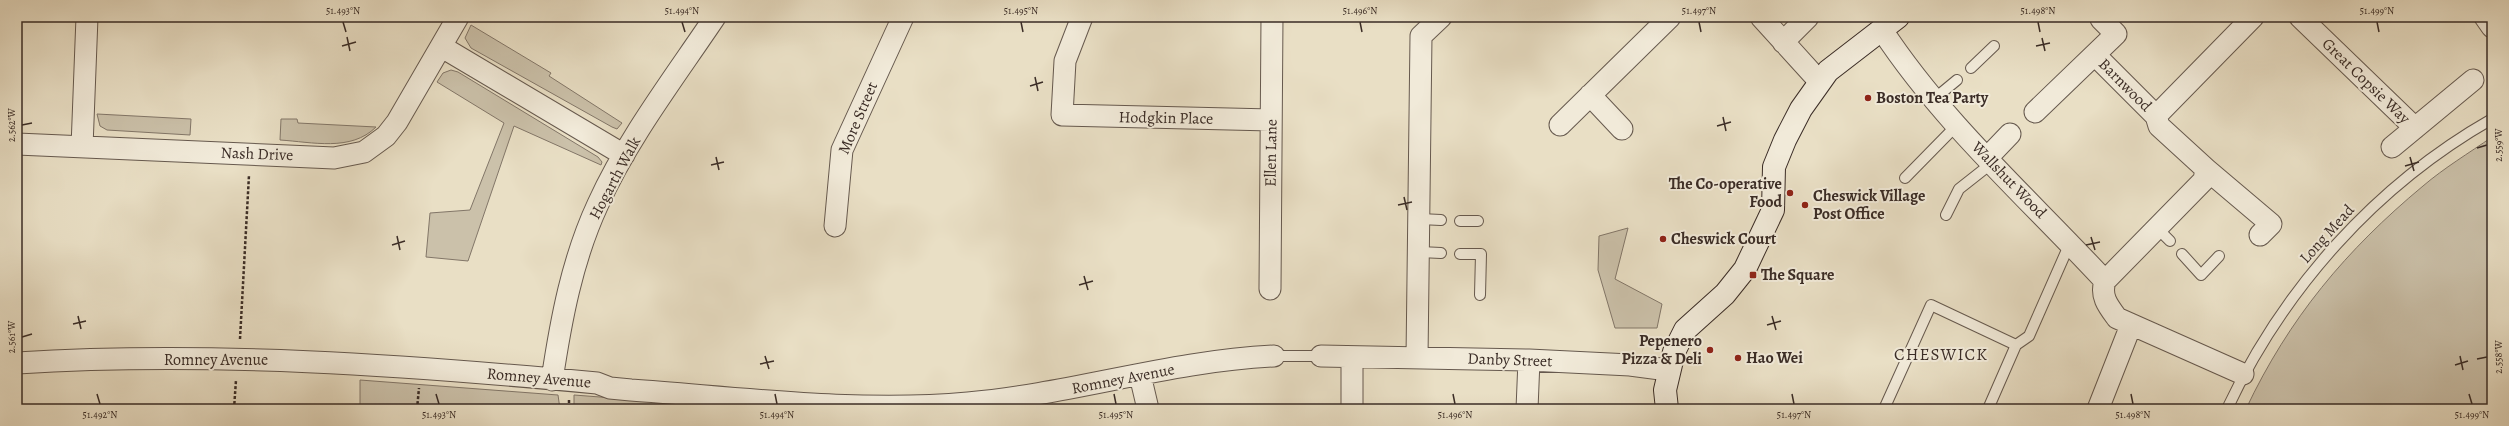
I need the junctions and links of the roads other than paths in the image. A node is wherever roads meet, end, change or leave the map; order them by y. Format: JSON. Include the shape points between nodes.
{"nodes":[{"id":1,"x":87,"y":17,"type":"edge"},
{"id":2,"x":458,"y":17,"type":"edge"},
{"id":3,"x":715,"y":17,"type":"edge"},
{"id":4,"x":903,"y":17,"type":"edge"},
{"id":5,"x":1082,"y":17,"type":"edge"},
{"id":6,"x":1272,"y":17,"type":"edge"},
{"id":7,"x":1670,"y":17,"type":"edge"},
{"id":8,"x":1761,"y":17,"type":"edge"},
{"id":9,"x":1808,"y":17,"type":"edge"},
{"id":10,"x":2253,"y":17,"type":"edge"},
{"id":11,"x":2300,"y":17,"type":"edge"},
{"id":12,"x":2485,"y":17,"type":"edge"},
{"id":13,"x":1438,"y":18,"type":"edge"},
{"id":14,"x":2101,"y":19,"type":"dead end"},
{"id":15,"x":1890,"y":23,"type":"edge"},
{"id":16,"x":2492,"y":27,"type":"edge"},
{"id":17,"x":1783,"y":42,"type":"junction"},
{"id":18,"x":1994,"y":46,"type":"dead end"},
{"id":19,"x":442,"y":47,"type":"junction"},
{"id":20,"x":2095,"y":55,"type":"junction"},
{"id":21,"x":1970,"y":68,"type":"dead end"},
{"id":22,"x":1957,"y":80,"type":"dead end"},
{"id":23,"x":2473,"y":80,"type":"dead end"},
{"id":24,"x":1819,"y":81,"type":"junction"},
{"id":25,"x":1590,"y":95,"type":"junction"},
{"id":26,"x":1934,"y":99,"type":"junction"},
{"id":27,"x":2035,"y":112,"type":"dead end"},
{"id":28,"x":2156,"y":116,"type":"junction"},
{"id":29,"x":2492,"y":119,"type":"edge"},
{"id":30,"x":1271,"y":120,"type":"junction"},
{"id":31,"x":1560,"y":125,"type":"dead end"},
{"id":32,"x":1957,"y":125,"type":"junction"},
{"id":33,"x":1622,"y":128,"type":"dead end"},
{"id":34,"x":2415,"y":128,"type":"junction"},
{"id":35,"x":2010,"y":134,"type":"dead end"},
{"id":36,"x":17,"y":144,"type":"edge"},
{"id":37,"x":82,"y":147,"type":"junction"},
{"id":38,"x":2392,"y":147,"type":"dead end"},
{"id":39,"x":624,"y":155,"type":"junction"},
{"id":40,"x":1990,"y":160,"type":"junction"},
{"id":41,"x":2206,"y":169,"type":"junction"},
{"id":42,"x":1905,"y":178,"type":"dead end"},
{"id":43,"x":1946,"y":215,"type":"dead end"},
{"id":44,"x":1420,"y":219,"type":"junction"},
{"id":45,"x":1442,"y":220,"type":"dead end"},
{"id":46,"x":1460,"y":221,"type":"dead end"},
{"id":47,"x":1478,"y":221,"type":"dead end"},
{"id":48,"x":835,"y":226,"type":"dead end"},
{"id":49,"x":2260,"y":235,"type":"dead end"},
{"id":50,"x":2070,"y":243,"type":"junction"},
{"id":51,"x":1420,"y":252,"type":"junction"},
{"id":52,"x":1441,"y":253,"type":"dead end"},
{"id":53,"x":1460,"y":254,"type":"dead end"},
{"id":54,"x":2182,"y":254,"type":"dead end"},
{"id":55,"x":2219,"y":256,"type":"dead end"},
{"id":56,"x":2105,"y":281,"type":"junction"},
{"id":57,"x":1270,"y":289,"type":"dead end"},
{"id":58,"x":1480,"y":295,"type":"dead end"},
{"id":59,"x":2131,"y":325,"type":"junction"},
{"id":60,"x":2016,"y":345,"type":"junction"},
{"id":61,"x":1274,"y":356,"type":"joint"},
{"id":62,"x":1321,"y":356,"type":"joint"},
{"id":63,"x":1352,"y":357,"type":"junction"},
{"id":64,"x":1417,"y":358,"type":"junction"},
{"id":65,"x":1529,"y":360,"type":"junction"},
{"id":66,"x":17,"y":364,"type":"edge"},
{"id":67,"x":1668,"y":370,"type":"junction"},
{"id":68,"x":2243,"y":374,"type":"junction"},
{"id":69,"x":1140,"y":375,"type":"junction"},
{"id":70,"x":552,"y":380,"type":"junction"},
{"id":71,"x":1148,"y":409,"type":"edge"},
{"id":72,"x":1352,"y":409,"type":"edge"},
{"id":73,"x":1527,"y":409,"type":"edge"},
{"id":74,"x":1667,"y":409,"type":"edge"},
{"id":75,"x":1884,"y":409,"type":"edge"},
{"id":76,"x":1988,"y":409,"type":"edge"},
{"id":77,"x":2098,"y":409,"type":"edge"},
{"id":78,"x":2227,"y":409,"type":"edge"}],
"edges":[{"from":1,"to":37,"type":"street"},
{"from":2,"to":19,"type":"street","name":"Nash Drive"},
{"from":3,"to":39,"type":"street","name":"Hogarth Walk"},
{"from":4,"to":48,"type":"street","name":"More Street","via":[[842,150]]},
{"from":5,"to":30,"type":"street","name":"Hodgkin Place","via":[[1065,61],[1062,115]]},
{"from":6,"to":30,"type":"street","name":"Ellen Lane"},
{"from":7,"to":25,"type":"street"},
{"from":8,"to":17,"type":"street"},
{"from":9,"to":17,"type":"street"},
{"from":10,"to":28,"type":"street"},
{"from":11,"to":34,"type":"street","name":"Great Copsie Way"},
{"from":12,"to":16,"type":"street"},
{"from":13,"to":44,"type":"street","via":[[1421,36]]},
{"from":14,"to":20,"type":"street","name":"Barnwood","via":[[2116,34]]},
{"from":15,"to":24,"type":"street","via":[[1828,71]]},
{"from":15,"to":26,"type":"street","name":"Wallshut Wood","via":[[1912,75]]},
{"from":17,"to":24,"type":"street"},
{"from":18,"to":21,"type":"lane"},
{"from":19,"to":37,"type":"street","name":"Nash Drive","via":[[397,122],[381,142],[358,154],[334,158]]},
{"from":19,"to":39,"type":"street"},
{"from":20,"to":27,"type":"street","name":"Barnwood"},
{"from":20,"to":28,"type":"street","name":"Barnwood"},
{"from":22,"to":26,"type":"lane"},
{"from":23,"to":34,"type":"street","name":"Great Copsie Way"},
{"from":24,"to":67,"type":"street","via":[[1785,140],[1774,167],[1773,210],[1745,269],[1725,294],[1685,330]]},
{"from":25,"to":31,"type":"street"},
{"from":25,"to":33,"type":"street"},
{"from":26,"to":32,"type":"street","name":"Wallshut Wood"},
{"from":28,"to":41,"type":"street","via":[[2159,126]]},
{"from":29,"to":68,"type":"lane","name":"Long Mead","via":[[2439,152],[2356,222],[2290,301]]},
{"from":30,"to":57,"type":"street","name":"Ellen Lane"},
{"from":32,"to":40,"type":"street","name":"Wallshut Wood"},
{"from":32,"to":42,"type":"lane"},
{"from":34,"to":38,"type":"street","name":"Great Copsie Way"},
{"from":35,"to":40,"type":"street"},
{"from":36,"to":37,"type":"street","name":"Nash Drive"},
{"from":39,"to":70,"type":"street","name":"Hogarth Walk","via":[[597,205],[574,272],[560,327]]},
{"from":40,"to":43,"type":"lane","via":[[1959,189]]},
{"from":40,"to":50,"type":"street","name":"Wallshut Wood"},
{"from":41,"to":49,"type":"street","via":[[2271,224]]},
{"from":41,"to":56,"type":"street","via":[[2204,180],[2163,234]]},
{"from":44,"to":45,"type":"lane"},
{"from":44,"to":51,"type":"street"},
{"from":46,"to":47,"type":"lane"},
{"from":50,"to":56,"type":"street","name":"Wallshut Wood"},
{"from":50,"to":60,"type":"lane","via":[[2029,336]]},
{"from":51,"to":52,"type":"lane"},
{"from":51,"to":64,"type":"street"},
{"from":53,"to":58,"type":"lane","via":[[1481,254]]},
{"from":54,"to":55,"type":"lane","via":[[2201,276]]},
{"from":56,"to":59,"type":"street","via":[[2102,288],[2106,302],[2117,318]]},
{"from":59,"to":68,"type":"street"},
{"from":59,"to":77,"type":"street"},
{"from":60,"to":75,"type":"lane","via":[[1931,305]]},
{"from":60,"to":76,"type":"lane"},
{"from":61,"to":62,"type":"lane","name":"Romney Avenue"},
{"from":61,"to":69,"type":"street","name":"Romney Avenue","via":[[1214,362]]},
{"from":62,"to":63,"type":"street","name":"Danby Street"},
{"from":63,"to":64,"type":"street","name":"Danby Street"},
{"from":63,"to":72,"type":"street"},
{"from":64,"to":65,"type":"street","name":"Danby Street"},
{"from":65,"to":67,"type":"street","name":"Danby Street","via":[[1630,365]]},
{"from":65,"to":73,"type":"street"},
{"from":66,"to":70,"type":"street","name":"Romney Avenue","via":[[238,358],[421,368]]},
{"from":67,"to":74,"type":"street"},
{"from":68,"to":78,"type":"lane","name":"Long Mead"},
{"from":69,"to":70,"type":"street","name":"Romney Avenue","via":[[1040,395],[918,406],[631,390],[610,388],[597,382]]},
{"from":69,"to":71,"type":"street"}]}
